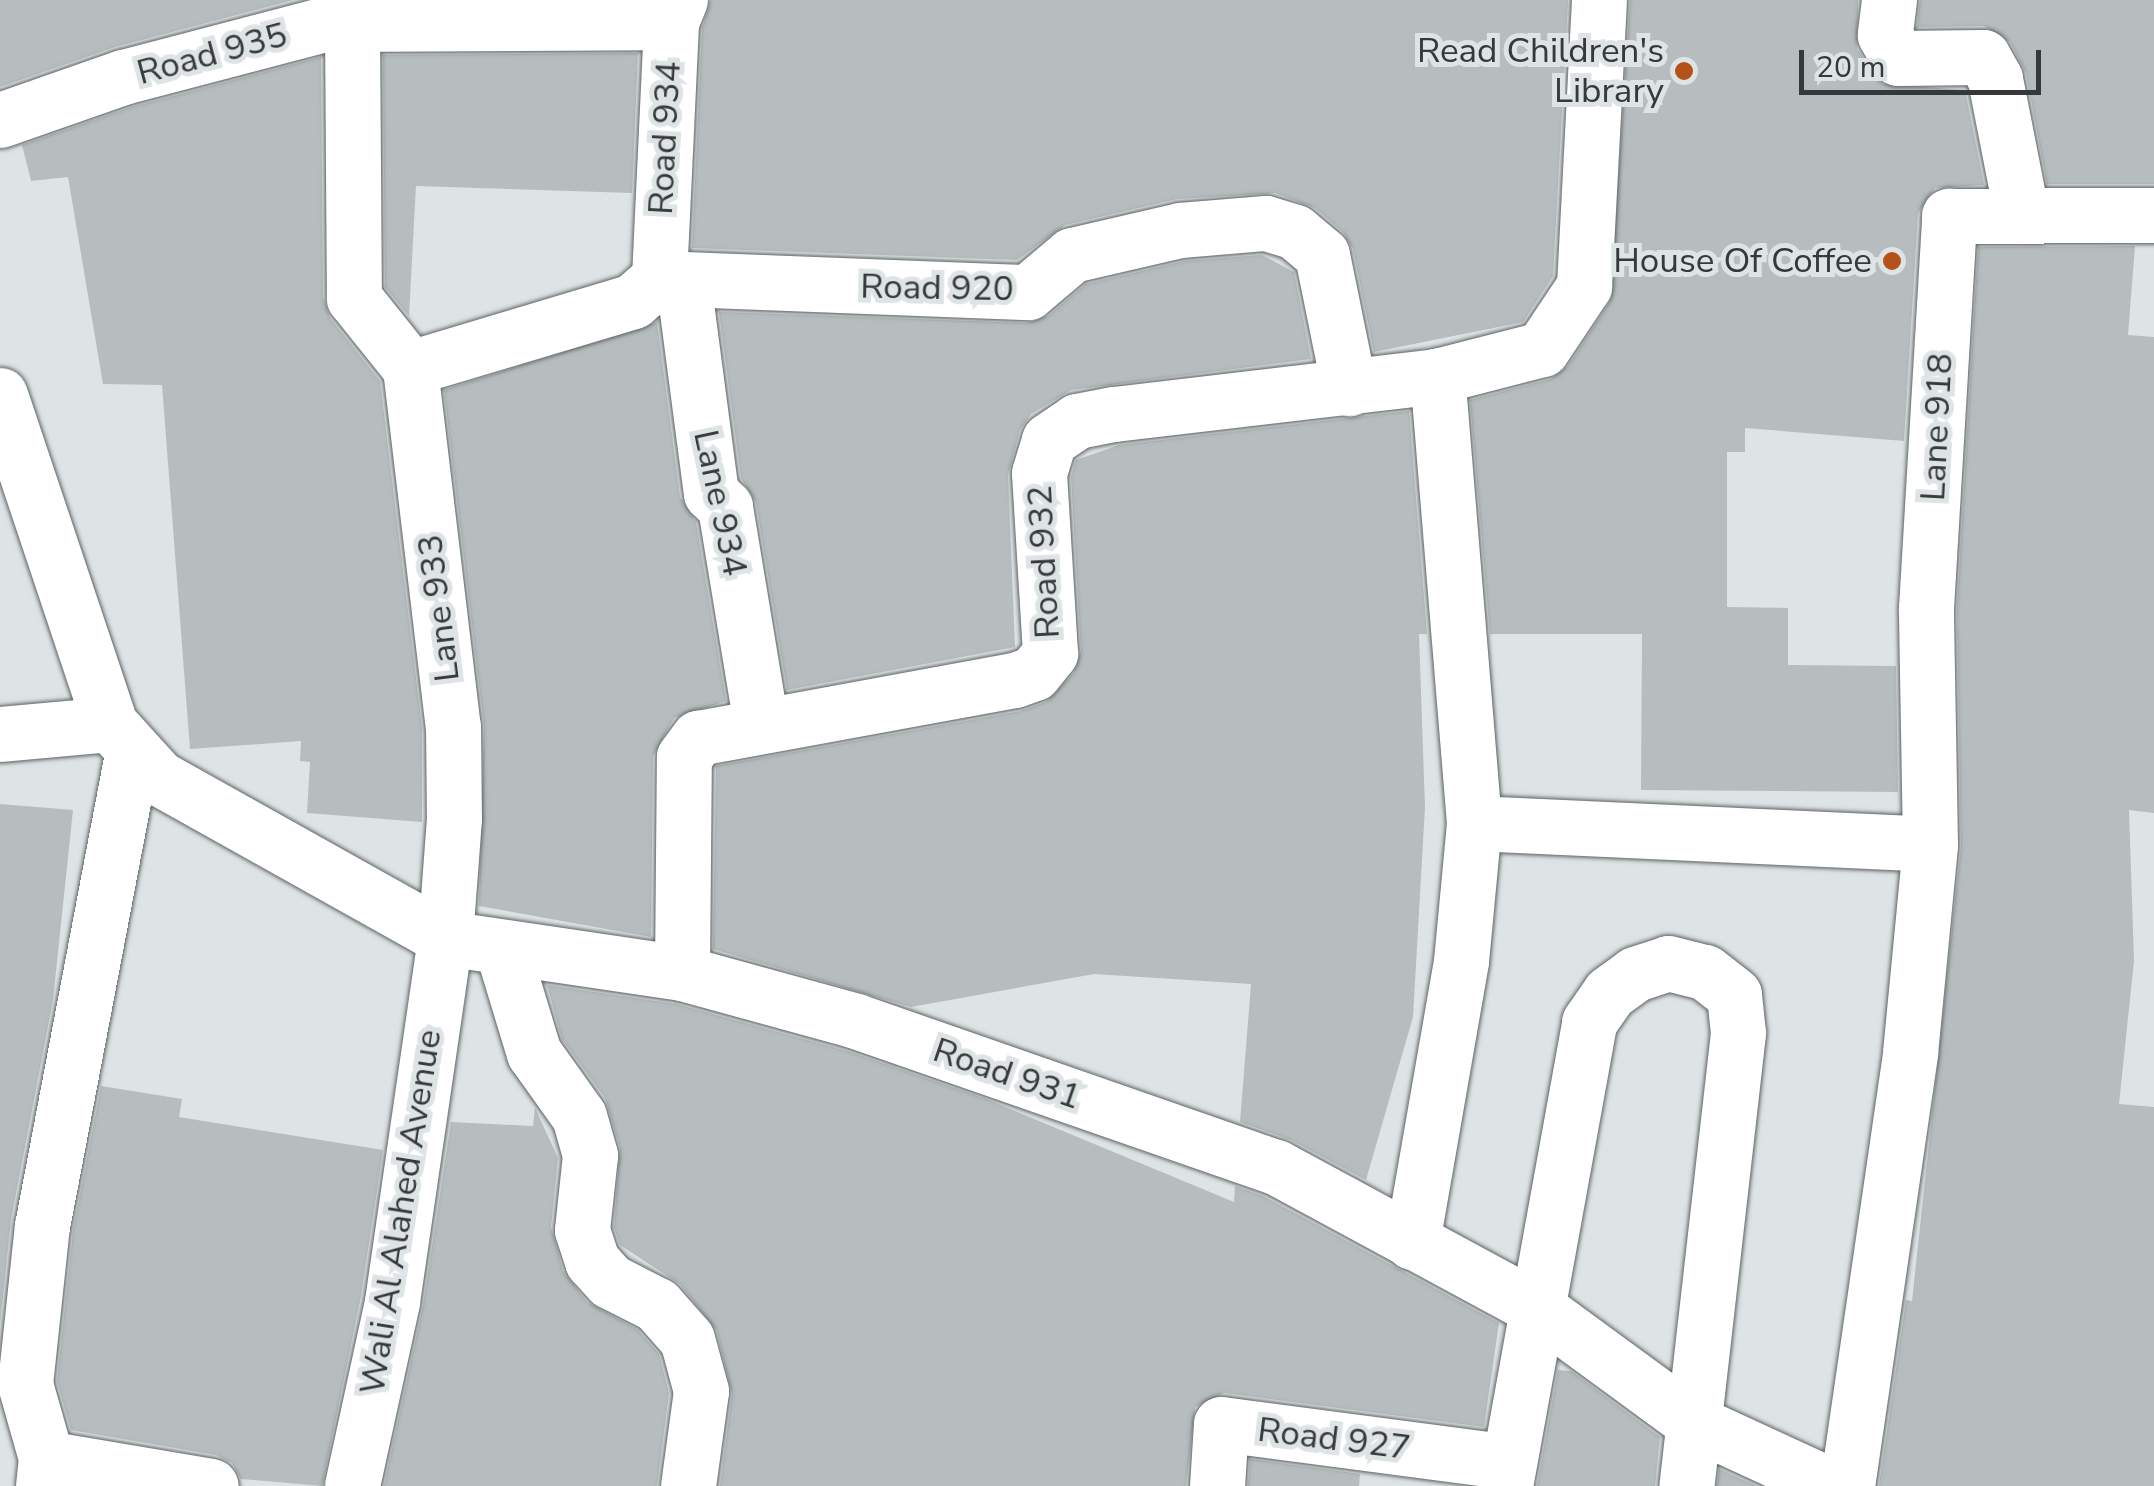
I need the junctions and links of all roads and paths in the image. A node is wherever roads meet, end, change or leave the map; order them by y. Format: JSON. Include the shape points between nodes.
{"nodes":[{"id":1,"x":1600,"y":0,"type":"edge"},
{"id":2,"x":1888,"y":0,"type":"edge"},
{"id":3,"x":676,"y":11,"type":"edge"},
{"id":4,"x":332,"y":16,"type":"edge"},
{"id":5,"x":0,"y":120,"type":"edge"},
{"id":6,"x":2021,"y":212,"type":"junction"},
{"id":7,"x":2154,"y":215,"type":"edge"},
{"id":8,"x":670,"y":280,"type":"junction"},
{"id":9,"x":410,"y":368,"type":"junction"},
{"id":10,"x":1437,"y":376,"type":"junction"},
{"id":11,"x":1349,"y":388,"type":"junction"},
{"id":12,"x":0,"y":394,"type":"edge"},
{"id":13,"x":761,"y":724,"type":"junction"},
{"id":14,"x":0,"y":734,"type":"edge"},
{"id":15,"x":121,"y":740,"type":"junction"},
{"id":16,"x":1474,"y":824,"type":"junction"},
{"id":17,"x":1930,"y":844,"type":"junction"},
{"id":18,"x":445,"y":938,"type":"junction"},
{"id":19,"x":502,"y":948,"type":"junction"},
{"id":20,"x":682,"y":973,"type":"junction"},
{"id":21,"x":1412,"y":1242,"type":"junction"},
{"id":22,"x":1537,"y":1308,"type":"junction"},
{"id":23,"x":1693,"y":1422,"type":"junction"},
{"id":24,"x":31,"y":1441,"type":"edge"},
{"id":25,"x":1506,"y":1474,"type":"edge"},
{"id":26,"x":211,"y":1486,"type":"edge"},
{"id":27,"x":352,"y":1486,"type":"edge"},
{"id":28,"x":688,"y":1486,"type":"edge"},
{"id":29,"x":1217,"y":1486,"type":"edge"},
{"id":30,"x":1686,"y":1486,"type":"edge"},
{"id":31,"x":1832,"y":1486,"type":"edge"},
{"id":32,"x":1847,"y":1486,"type":"edge"}],
"edges":[{"from":1,"to":10,"type":"street","name":"Road 932","via":[[1584,286],[1542,349]]},
{"from":2,"to":6,"type":"street","via":[[1885,36],[1898,58],[1983,57],[1995,80]]},
{"from":3,"to":4,"type":"street","name":"Road 935"},
{"from":3,"to":8,"type":"street","name":"Road 934"},
{"from":4,"to":5,"type":"street","name":"Road 935"},
{"from":4,"to":9,"type":"street","via":[[354,298]]},
{"from":6,"to":7,"type":"street","name":"Lane 918"},
{"from":6,"to":17,"type":"street","name":"Lane 918","via":[[1949,216],[1926,608]]},
{"from":8,"to":9,"type":"street","via":[[633,301]]},
{"from":8,"to":11,"type":"street","name":"Road 920","via":[[1028,292],[1072,254],[1180,230],[1266,223],[1294,232],[1322,255]]},
{"from":8,"to":13,"type":"street","name":"Lane 934","via":[[711,492],[726,506]]},
{"from":9,"to":18,"type":"street","name":"Lane 933","via":[[453,726]]},
{"from":10,"to":11,"type":"street","name":"Road 932"},
{"from":10,"to":16,"type":"street"},
{"from":11,"to":13,"type":"street","name":"Road 932","via":[[1078,422],[1050,440],[1039,473],[1050,653],[1034,673]]},
{"from":12,"to":15,"type":"street"},
{"from":13,"to":20,"type":"street","name":"Road 932","via":[[698,738],[684,757]]},
{"from":14,"to":15,"type":"street"},
{"from":15,"to":18,"type":"street","name":"Road 931","via":[[159,778]]},
{"from":15,"to":24,"type":"street","via":[[42,1226],[25,1384]]},
{"from":16,"to":17,"type":"street"},
{"from":16,"to":21,"type":"street","via":[[1461,961]]},
{"from":17,"to":32,"type":"street","name":"Lane 918","via":[[1910,1053]]},
{"from":18,"to":19,"type":"street","name":"Road 931"},
{"from":18,"to":27,"type":"street","name":"Wali Al Alahed Avenue","via":[[392,1302]]},
{"from":19,"to":20,"type":"street","name":"Road 931"},
{"from":19,"to":28,"type":"street","via":[[534,1052],[579,1116],[586,1142],[582,1230],[592,1262],[610,1281],[657,1305],[687,1339],[701,1391]]},
{"from":20,"to":21,"type":"street","name":"Road 931","via":[[856,1021],[1276,1167]]},
{"from":21,"to":22,"type":"street","name":"Road 931"},
{"from":22,"to":23,"type":"street","name":"Road 931"},
{"from":22,"to":23,"type":"street","via":[[1589,1022],[1609,993],[1634,974],[1668,964],[1705,972],[1734,994],[1738,1033]]},
{"from":22,"to":25,"type":"street"},
{"from":23,"to":30,"type":"street"},
{"from":23,"to":31,"type":"street","name":"Road 931"},
{"from":24,"to":26,"type":"street"},
{"from":25,"to":29,"type":"street","name":"Road 927","via":[[1222,1424]]}]}
